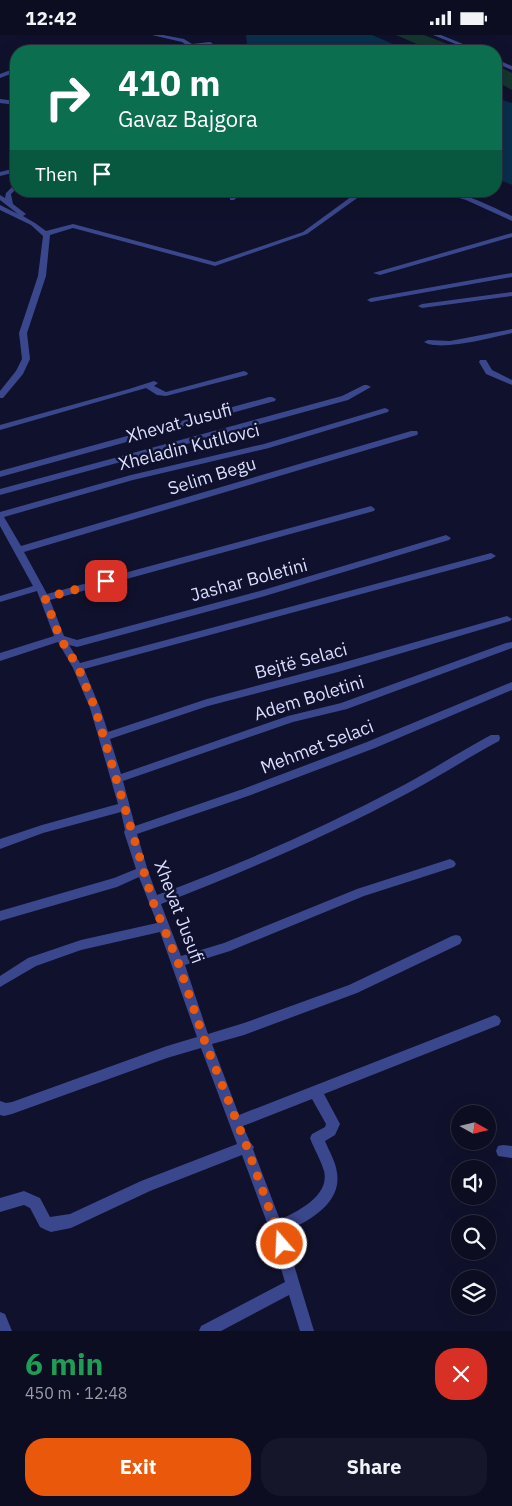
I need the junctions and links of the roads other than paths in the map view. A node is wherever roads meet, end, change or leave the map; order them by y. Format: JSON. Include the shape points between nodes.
{"nodes":[{"id":1,"x":155,"y":35,"type":"edge"},
{"id":2,"x":213,"y":35,"type":"edge"},
{"id":3,"x":436,"y":35,"type":"edge"},
{"id":4,"x":210,"y":43,"type":"joint"},
{"id":5,"x":191,"y":45,"type":"edge"},
{"id":6,"x":199,"y":45,"type":"edge"},
{"id":7,"x":462,"y":45,"type":"edge"},
{"id":8,"x":10,"y":192,"type":"edge"},
{"id":9,"x":0,"y":197,"type":"edge"},
{"id":10,"x":234,"y":197,"type":"edge"},
{"id":11,"x":356,"y":197,"type":"edge"},
{"id":12,"x":461,"y":197,"type":"edge"},
{"id":13,"x":232,"y":199,"type":"dead end"},
{"id":14,"x":10,"y":204,"type":"junction"},
{"id":15,"x":0,"y":207,"type":"edge"},
{"id":16,"x":512,"y":219,"type":"edge"},
{"id":17,"x":27,"y":221,"type":"junction"},
{"id":18,"x":47,"y":234,"type":"junction"},
{"id":19,"x":512,"y":235,"type":"edge"},
{"id":20,"x":377,"y":273,"type":"dead end"},
{"id":21,"x":512,"y":275,"type":"edge"},
{"id":22,"x":512,"y":294,"type":"edge"},
{"id":23,"x":371,"y":301,"type":"dead end"},
{"id":24,"x":422,"y":306,"type":"dead end"},
{"id":25,"x":512,"y":331,"type":"edge"},
{"id":26,"x":428,"y":342,"type":"dead end"},
{"id":27,"x":483,"y":362,"type":"dead end"},
{"id":28,"x":244,"y":373,"type":"dead end"},
{"id":29,"x":512,"y":384,"type":"edge"},
{"id":30,"x":367,"y":387,"type":"dead end"},
{"id":31,"x":498,"y":387,"type":"dead end"},
{"id":32,"x":0,"y":396,"type":"edge"},
{"id":33,"x":272,"y":399,"type":"dead end"},
{"id":34,"x":385,"y":410,"type":"dead end"},
{"id":35,"x":0,"y":428,"type":"edge"},
{"id":36,"x":414,"y":433,"type":"dead end"},
{"id":37,"x":0,"y":474,"type":"edge"},
{"id":38,"x":0,"y":492,"type":"edge"},
{"id":39,"x":371,"y":509,"type":"dead end"},
{"id":40,"x":0,"y":517,"type":"edge"},
{"id":41,"x":446,"y":538,"type":"dead end"},
{"id":42,"x":18,"y":551,"type":"junction"},
{"id":43,"x":491,"y":556,"type":"dead end"},
{"id":44,"x":42,"y":593,"type":"junction"},
{"id":45,"x":0,"y":599,"type":"edge"},
{"id":46,"x":508,"y":619,"type":"dead end"},
{"id":47,"x":60,"y":638,"type":"junction"},
{"id":48,"x":509,"y":645,"type":"dead end"},
{"id":49,"x":0,"y":657,"type":"edge"},
{"id":50,"x":78,"y":667,"type":"junction"},
{"id":51,"x":512,"y":686,"type":"edge"},
{"id":52,"x":105,"y":737,"type":"junction"},
{"id":53,"x":495,"y":738,"type":"dead end"},
{"id":54,"x":117,"y":779,"type":"junction"},
{"id":55,"x":124,"y":807,"type":"junction"},
{"id":56,"x":130,"y":832,"type":"junction"},
{"id":57,"x":0,"y":844,"type":"edge"},
{"id":58,"x":450,"y":864,"type":"dead end"},
{"id":59,"x":142,"y":871,"type":"junction"},
{"id":60,"x":153,"y":902,"type":"junction"},
{"id":61,"x":0,"y":916,"type":"edge"},
{"id":62,"x":163,"y":926,"type":"junction"},
{"id":63,"x":456,"y":940,"type":"dead end"},
{"id":64,"x":178,"y":962,"type":"junction"},
{"id":65,"x":0,"y":982,"type":"edge"},
{"id":66,"x":496,"y":1021,"type":"dead end"},
{"id":67,"x":205,"y":1042,"type":"junction"},
{"id":68,"x":315,"y":1091,"type":"junction"},
{"id":69,"x":0,"y":1107,"type":"edge"},
{"id":70,"x":237,"y":1122,"type":"junction"},
{"id":71,"x":247,"y":1147,"type":"junction"},
{"id":72,"x":0,"y":1205,"type":"edge"},
{"id":73,"x":276,"y":1227,"type":"junction"},
{"id":74,"x":294,"y":1285,"type":"junction"},
{"id":75,"x":0,"y":1319,"type":"edge"},
{"id":76,"x":4,"y":1331,"type":"edge"},
{"id":77,"x":206,"y":1331,"type":"edge"},
{"id":78,"x":307,"y":1331,"type":"edge"}],
"edges":[{"from":1,"to":5,"type":"street"},
{"from":2,"to":4,"type":"street"},
{"from":3,"to":7,"type":"street"},
{"from":4,"to":6,"type":"street"},
{"from":8,"to":14,"type":"street"},
{"from":9,"to":14,"type":"street"},
{"from":10,"to":13,"type":"street"},
{"from":11,"to":18,"type":"street","via":[[305,233],[215,264],[73,226]]},
{"from":12,"to":16,"type":"street"},
{"from":14,"to":17,"type":"street"},
{"from":15,"to":17,"type":"street"},
{"from":17,"to":18,"type":"street"},
{"from":18,"to":32,"type":"street","via":[[42,276],[23,333],[26,359]]},
{"from":19,"to":20,"type":"street"},
{"from":21,"to":23,"type":"street"},
{"from":22,"to":24,"type":"street"},
{"from":25,"to":26,"type":"street","via":[[450,343]]},
{"from":27,"to":29,"type":"street","via":[[489,372]]},
{"from":28,"to":35,"type":"street","via":[[166,394],[151,384]]},
{"from":29,"to":31,"type":"street"},
{"from":30,"to":38,"type":"street","name":"Xhevat Jusufi","via":[[339,400]]},
{"from":33,"to":37,"type":"street"},
{"from":34,"to":40,"type":"street","name":"Xheladin Kutllovci"},
{"from":36,"to":42,"type":"street","name":"Selim Begu"},
{"from":39,"to":44,"type":"street"},
{"from":40,"to":42,"type":"street","name":"Xhevat Jusufi"},
{"from":41,"to":47,"type":"street","name":"Jashar Boletini","via":[[262,594],[77,643]]},
{"from":42,"to":44,"type":"street","name":"Xhevat Jusufi"},
{"from":43,"to":50,"type":"street"},
{"from":44,"to":45,"type":"street"},
{"from":44,"to":47,"type":"street","name":"Xhevat Jusufi"},
{"from":46,"to":52,"type":"street","name":"Bejtë Selaci","via":[[207,703]]},
{"from":47,"to":49,"type":"street"},
{"from":47,"to":50,"type":"street","name":"Xhevat Jusufi"},
{"from":48,"to":54,"type":"street","name":"Adem Boletini","via":[[343,706],[292,719]]},
{"from":50,"to":52,"type":"street","name":"Xhevat Jusufi"},
{"from":51,"to":56,"type":"street","name":"Mehmet Selaci","via":[[371,745]]},
{"from":52,"to":54,"type":"street","name":"Xhevat Jusufi"},
{"from":53,"to":60,"type":"street","via":[[356,815],[226,875]]},
{"from":54,"to":55,"type":"street","name":"Xhevat Jusufi"},
{"from":55,"to":56,"type":"street","name":"Xhevat Jusufi"},
{"from":55,"to":57,"type":"street"},
{"from":56,"to":59,"type":"street","name":"Xhevat Jusufi"},
{"from":58,"to":64,"type":"street","via":[[361,892],[226,947]]},
{"from":59,"to":60,"type":"street","name":"Xhevat Jusufi"},
{"from":59,"to":61,"type":"street","via":[[116,882]]},
{"from":60,"to":62,"type":"street","name":"Xhevat Jusufi"},
{"from":62,"to":64,"type":"street","name":"Xhevat Jusufi"},
{"from":62,"to":65,"type":"street","via":[[81,945],[32,962]]},
{"from":63,"to":67,"type":"street","via":[[353,989]]},
{"from":64,"to":67,"type":"street","name":"Xhevat Jusufi"},
{"from":66,"to":68,"type":"street"},
{"from":67,"to":69,"type":"street","via":[[167,1052],[12,1109]]},
{"from":67,"to":70,"type":"street","name":"Xhevat Jusufi"},
{"from":68,"to":70,"type":"street"},
{"from":68,"to":73,"type":"street","via":[[333,1124],[330,1131],[317,1139],[332,1175],[330,1186],[320,1202],[306,1214]]},
{"from":70,"to":71,"type":"street","name":"Xhevat Jusufi"},
{"from":71,"to":72,"type":"street","via":[[146,1186],[71,1221],[51,1225],[45,1222],[35,1203],[24,1198]]},
{"from":71,"to":73,"type":"street","name":"Xhevat Jusufi"},
{"from":73,"to":74,"type":"street","name":"Xhevat Jusufi"},
{"from":74,"to":77,"type":"street"},
{"from":74,"to":78,"type":"street","name":"Xhevat Jusufi"},
{"from":75,"to":76,"type":"street"}]}
